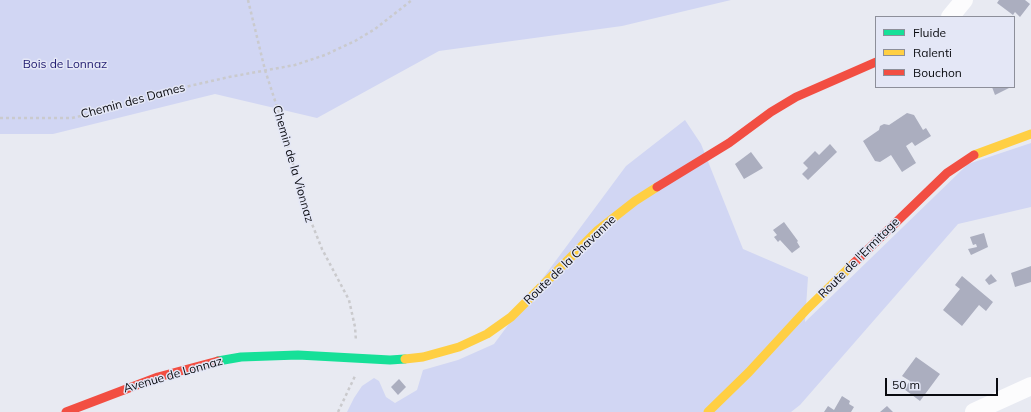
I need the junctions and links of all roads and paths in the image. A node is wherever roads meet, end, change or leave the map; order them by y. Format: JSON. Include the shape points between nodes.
{"nodes":[{"id":1,"x":248,"y":0,"type":"edge"},
{"id":2,"x":412,"y":0,"type":"edge"},
{"id":3,"x":964,"y":0,"type":"edge"},
{"id":4,"x":951,"y":16,"type":"edge"},
{"id":5,"x":875,"y":62,"type":"edge"},
{"id":6,"x":265,"y":70,"type":"junction"},
{"id":7,"x":0,"y":118,"type":"edge"},
{"id":8,"x":1031,"y":134,"type":"edge"},
{"id":9,"x":356,"y":358,"type":"junction"},
{"id":10,"x":1031,"y":386,"type":"edge"},
{"id":11,"x":66,"y":412,"type":"edge"},
{"id":12,"x":338,"y":412,"type":"edge"},
{"id":13,"x":708,"y":412,"type":"edge"},
{"id":14,"x":974,"y":412,"type":"edge"}],
"edges":[{"from":1,"to":6,"type":"path","name":"Chemin de la Vionnaz"},
{"from":2,"to":6,"type":"path","via":[[375,29],[325,55],[294,65]]},
{"from":3,"to":4,"type":"street"},
{"from":5,"to":9,"type":"street","name":"Route de la Chavanne","via":[[796,97],[729,143],[635,201],[598,230],[511,317],[487,334],[459,347],[423,357],[390,360]]},
{"from":6,"to":7,"type":"path","name":"Chemin des Dames","via":[[150,95],[72,118]]},
{"from":6,"to":9,"type":"path","name":"Chemin de la Vionnaz","via":[[311,227],[353,313],[356,326]]},
{"from":8,"to":13,"type":"street","name":"Route de l'Ermitage","via":[[975,154],[947,173],[807,309]]},
{"from":9,"to":11,"type":"street","name":"Avenue de Lonnaz","via":[[270,355],[220,361],[151,379]]},
{"from":9,"to":12,"type":"path","name":"Chemin de la Vionnaz","via":[[355,377]]},
{"from":10,"to":14,"type":"street"}]}
